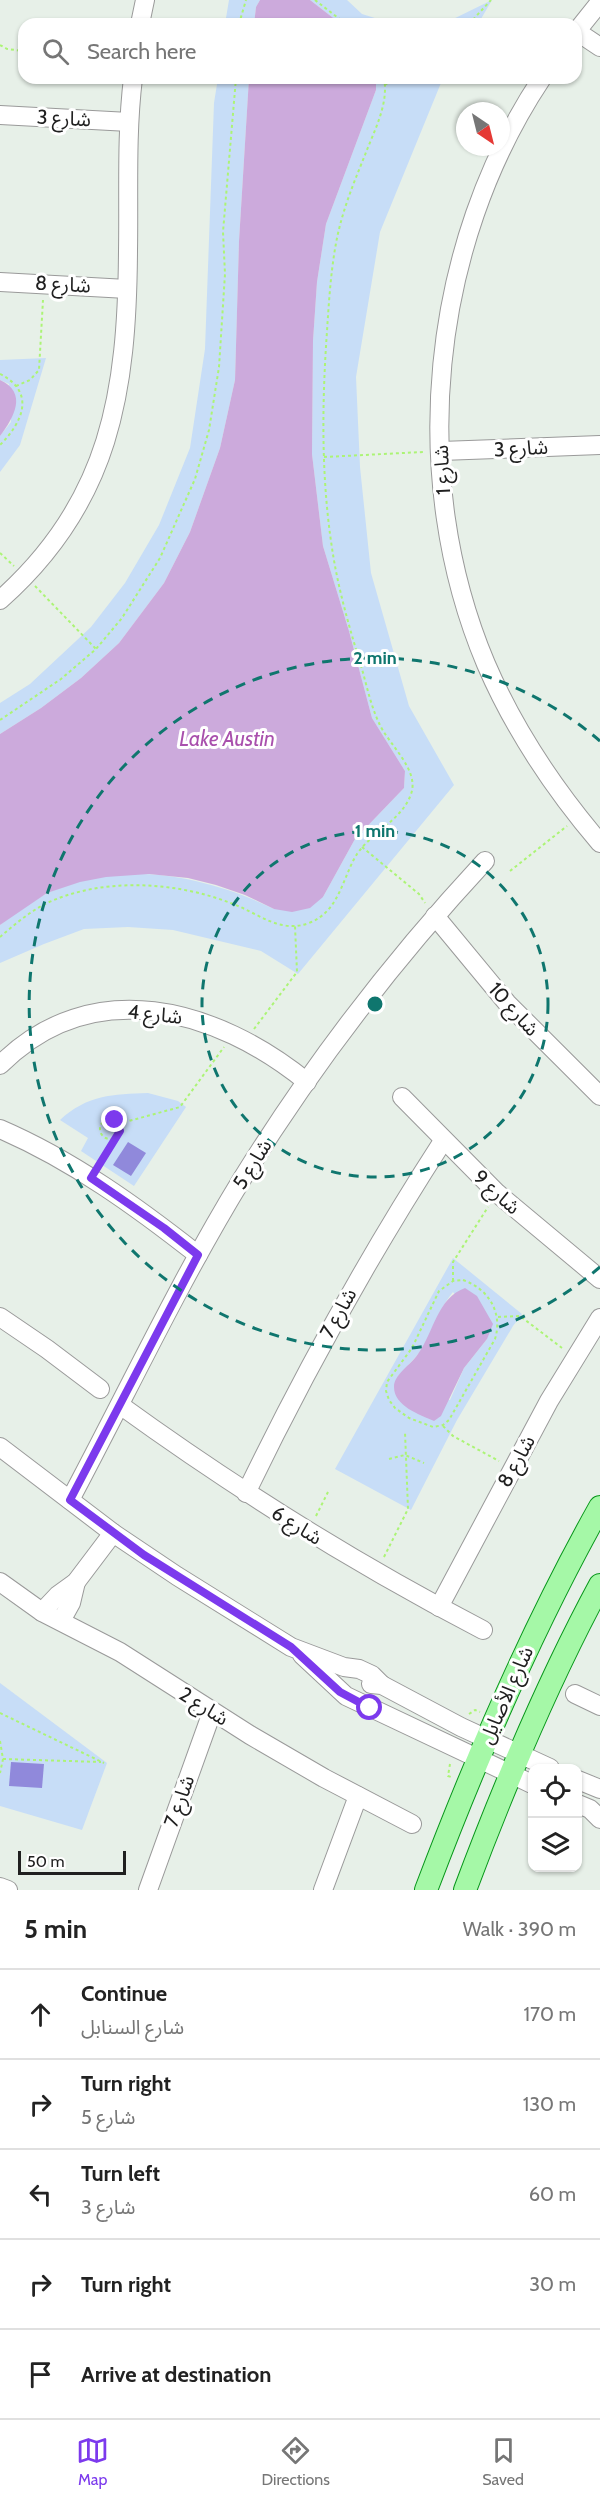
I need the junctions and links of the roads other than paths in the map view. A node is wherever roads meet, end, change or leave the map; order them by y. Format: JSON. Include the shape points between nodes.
{"nodes":[{"id":1,"x":145,"y":0,"type":"edge"},
{"id":2,"x":599,"y":3,"type":"edge"},
{"id":3,"x":141,"y":18,"type":"edge"},
{"id":4,"x":582,"y":24,"type":"edge"},
{"id":5,"x":582,"y":36,"type":"edge"},
{"id":6,"x":600,"y":47,"type":"edge"},
{"id":7,"x":132,"y":84,"type":"edge"},
{"id":8,"x":538,"y":84,"type":"edge"},
{"id":9,"x":0,"y":115,"type":"edge"},
{"id":10,"x":129,"y":122,"type":"junction"},
{"id":11,"x":0,"y":282,"type":"edge"},
{"id":12,"x":127,"y":289,"type":"junction"},
{"id":13,"x":600,"y":445,"type":"edge"},
{"id":14,"x":441,"y":451,"type":"junction"},
{"id":15,"x":0,"y":600,"type":"edge"},
{"id":16,"x":600,"y":843,"type":"edge"},
{"id":17,"x":485,"y":861,"type":"dead end"},
{"id":18,"x":435,"y":916,"type":"junction"},
{"id":19,"x":0,"y":1065,"type":"edge"},
{"id":20,"x":307,"y":1082,"type":"junction"},
{"id":21,"x":600,"y":1096,"type":"edge"},
{"id":22,"x":402,"y":1097,"type":"dead end"},
{"id":23,"x":0,"y":1129,"type":"edge"},
{"id":24,"x":443,"y":1141,"type":"junction"},
{"id":25,"x":198,"y":1255,"type":"junction"},
{"id":26,"x":600,"y":1279,"type":"edge"},
{"id":27,"x":0,"y":1317,"type":"edge"},
{"id":28,"x":600,"y":1318,"type":"edge"},
{"id":29,"x":100,"y":1389,"type":"dead end"},
{"id":30,"x":120,"y":1405,"type":"junction"},
{"id":31,"x":0,"y":1447,"type":"edge"},
{"id":32,"x":246,"y":1493,"type":"junction"},
{"id":33,"x":70,"y":1500,"type":"junction"},
{"id":34,"x":600,"y":1507,"type":"edge"},
{"id":35,"x":113,"y":1533,"type":"junction"},
{"id":36,"x":0,"y":1582,"type":"edge"},
{"id":37,"x":76,"y":1582,"type":"junction"},
{"id":38,"x":600,"y":1585,"type":"edge"},
{"id":39,"x":439,"y":1607,"type":"junction"},
{"id":40,"x":42,"y":1612,"type":"junction"},
{"id":41,"x":61,"y":1622,"type":"junction"},
{"id":42,"x":483,"y":1630,"type":"dead end"},
{"id":43,"x":291,"y":1647,"type":"junction"},
{"id":44,"x":344,"y":1667,"type":"junction"},
{"id":45,"x":382,"y":1685,"type":"junction"},
{"id":46,"x":333,"y":1686,"type":"junction"},
{"id":47,"x":575,"y":1694,"type":"dead end"},
{"id":48,"x":600,"y":1706,"type":"edge"},
{"id":49,"x":370,"y":1708,"type":"junction"},
{"id":50,"x":213,"y":1712,"type":"junction"},
{"id":51,"x":482,"y":1749,"type":"junction"},
{"id":52,"x":515,"y":1765,"type":"junction"},
{"id":53,"x":528,"y":1766,"type":"edge"},
{"id":54,"x":528,"y":1780,"type":"edge"},
{"id":55,"x":589,"y":1785,"type":"edge"},
{"id":56,"x":358,"y":1796,"type":"junction"},
{"id":57,"x":590,"y":1810,"type":"edge"},
{"id":58,"x":412,"y":1824,"type":"dead end"},
{"id":59,"x":0,"y":1887,"type":"edge"},
{"id":60,"x":8,"y":1890,"type":"edge"},
{"id":61,"x":148,"y":1890,"type":"edge"},
{"id":62,"x":323,"y":1890,"type":"edge"},
{"id":63,"x":426,"y":1890,"type":"edge"},
{"id":64,"x":465,"y":1890,"type":"edge"}],
"edges":[{"from":1,"to":3,"type":"street"},
{"from":2,"to":4,"type":"street"},
{"from":5,"to":6,"type":"street"},
{"from":7,"to":10,"type":"street"},
{"from":8,"to":14,"type":"street","name":"شارع 1","via":[[493,169],[462,254],[452,293],[441,372]]},
{"from":9,"to":10,"type":"street","name":"شارع 3"},
{"from":10,"to":12,"type":"street"},
{"from":11,"to":12,"type":"street","name":"شارع 8"},
{"from":12,"to":15,"type":"street","via":[[121,382],[98,466],[50,548]]},
{"from":13,"to":14,"type":"street","name":"شارع 3"},
{"from":14,"to":16,"type":"street","name":"شارع 1","via":[[444,506],[453,560],[486,664],[531,749]]},
{"from":17,"to":18,"type":"street","name":"شارع 5"},
{"from":18,"to":20,"type":"street","name":"شارع 5"},
{"from":18,"to":21,"type":"street","name":"شارع 10","via":[[507,1003]]},
{"from":19,"to":20,"type":"street","name":"شارع 4","via":[[26,1042],[58,1024],[95,1013],[142,1009],[215,1026],[255,1045]]},
{"from":20,"to":25,"type":"street","name":"شارع 5","via":[[248,1170]]},
{"from":22,"to":24,"type":"street","name":"شارع 9"},
{"from":23,"to":25,"type":"street","via":[[91,1178]]},
{"from":24,"to":26,"type":"street","name":"شارع 9","via":[[536,1228]]},
{"from":24,"to":32,"type":"street","name":"شارع 7","via":[[350,1292]]},
{"from":25,"to":30,"type":"street","name":"شارع 5"},
{"from":27,"to":29,"type":"street"},
{"from":28,"to":39,"type":"street","name":"شارع 8","via":[[512,1468]]},
{"from":30,"to":32,"type":"street","name":"شارع 6"},
{"from":30,"to":33,"type":"street","name":"شارع 5"},
{"from":31,"to":33,"type":"street"},
{"from":32,"to":39,"type":"street","name":"شارع 6"},
{"from":33,"to":35,"type":"street"},
{"from":34,"to":51,"type":"main road","name":"شارع الأصايل","via":[[543,1615]]},
{"from":35,"to":37,"type":"street"},
{"from":35,"to":43,"type":"street"},
{"from":36,"to":40,"type":"street","name":"شارع 2"},
{"from":37,"to":40,"type":"street"},
{"from":37,"to":41,"type":"street"},
{"from":38,"to":52,"type":"main road","name":"شارع الأصايل"},
{"from":39,"to":42,"type":"street","name":"شارع 6"},
{"from":40,"to":41,"type":"street","name":"شارع 2"},
{"from":41,"to":50,"type":"street","name":"شارع 2","via":[[120,1652]]},
{"from":43,"to":44,"type":"street"},
{"from":43,"to":46,"type":"street"},
{"from":44,"to":45,"type":"street","via":[[372,1675]]},
{"from":44,"to":46,"type":"street"},
{"from":45,"to":49,"type":"street"},
{"from":45,"to":51,"type":"street"},
{"from":46,"to":49,"type":"street"},
{"from":47,"to":48,"type":"street"},
{"from":49,"to":51,"type":"street"},
{"from":50,"to":56,"type":"street","name":"شارع 2"},
{"from":50,"to":61,"type":"street","name":"شارع 7"},
{"from":51,"to":52,"type":"street"},
{"from":51,"to":63,"type":"main road","name":"شارع الأصايل"},
{"from":52,"to":53,"type":"street"},
{"from":52,"to":54,"type":"street"},
{"from":52,"to":64,"type":"main road","name":"شارع الأصايل"},
{"from":55,"to":57,"type":"street"},
{"from":56,"to":58,"type":"street","name":"شارع 2"},
{"from":56,"to":62,"type":"street"},
{"from":59,"to":60,"type":"street"}]}
